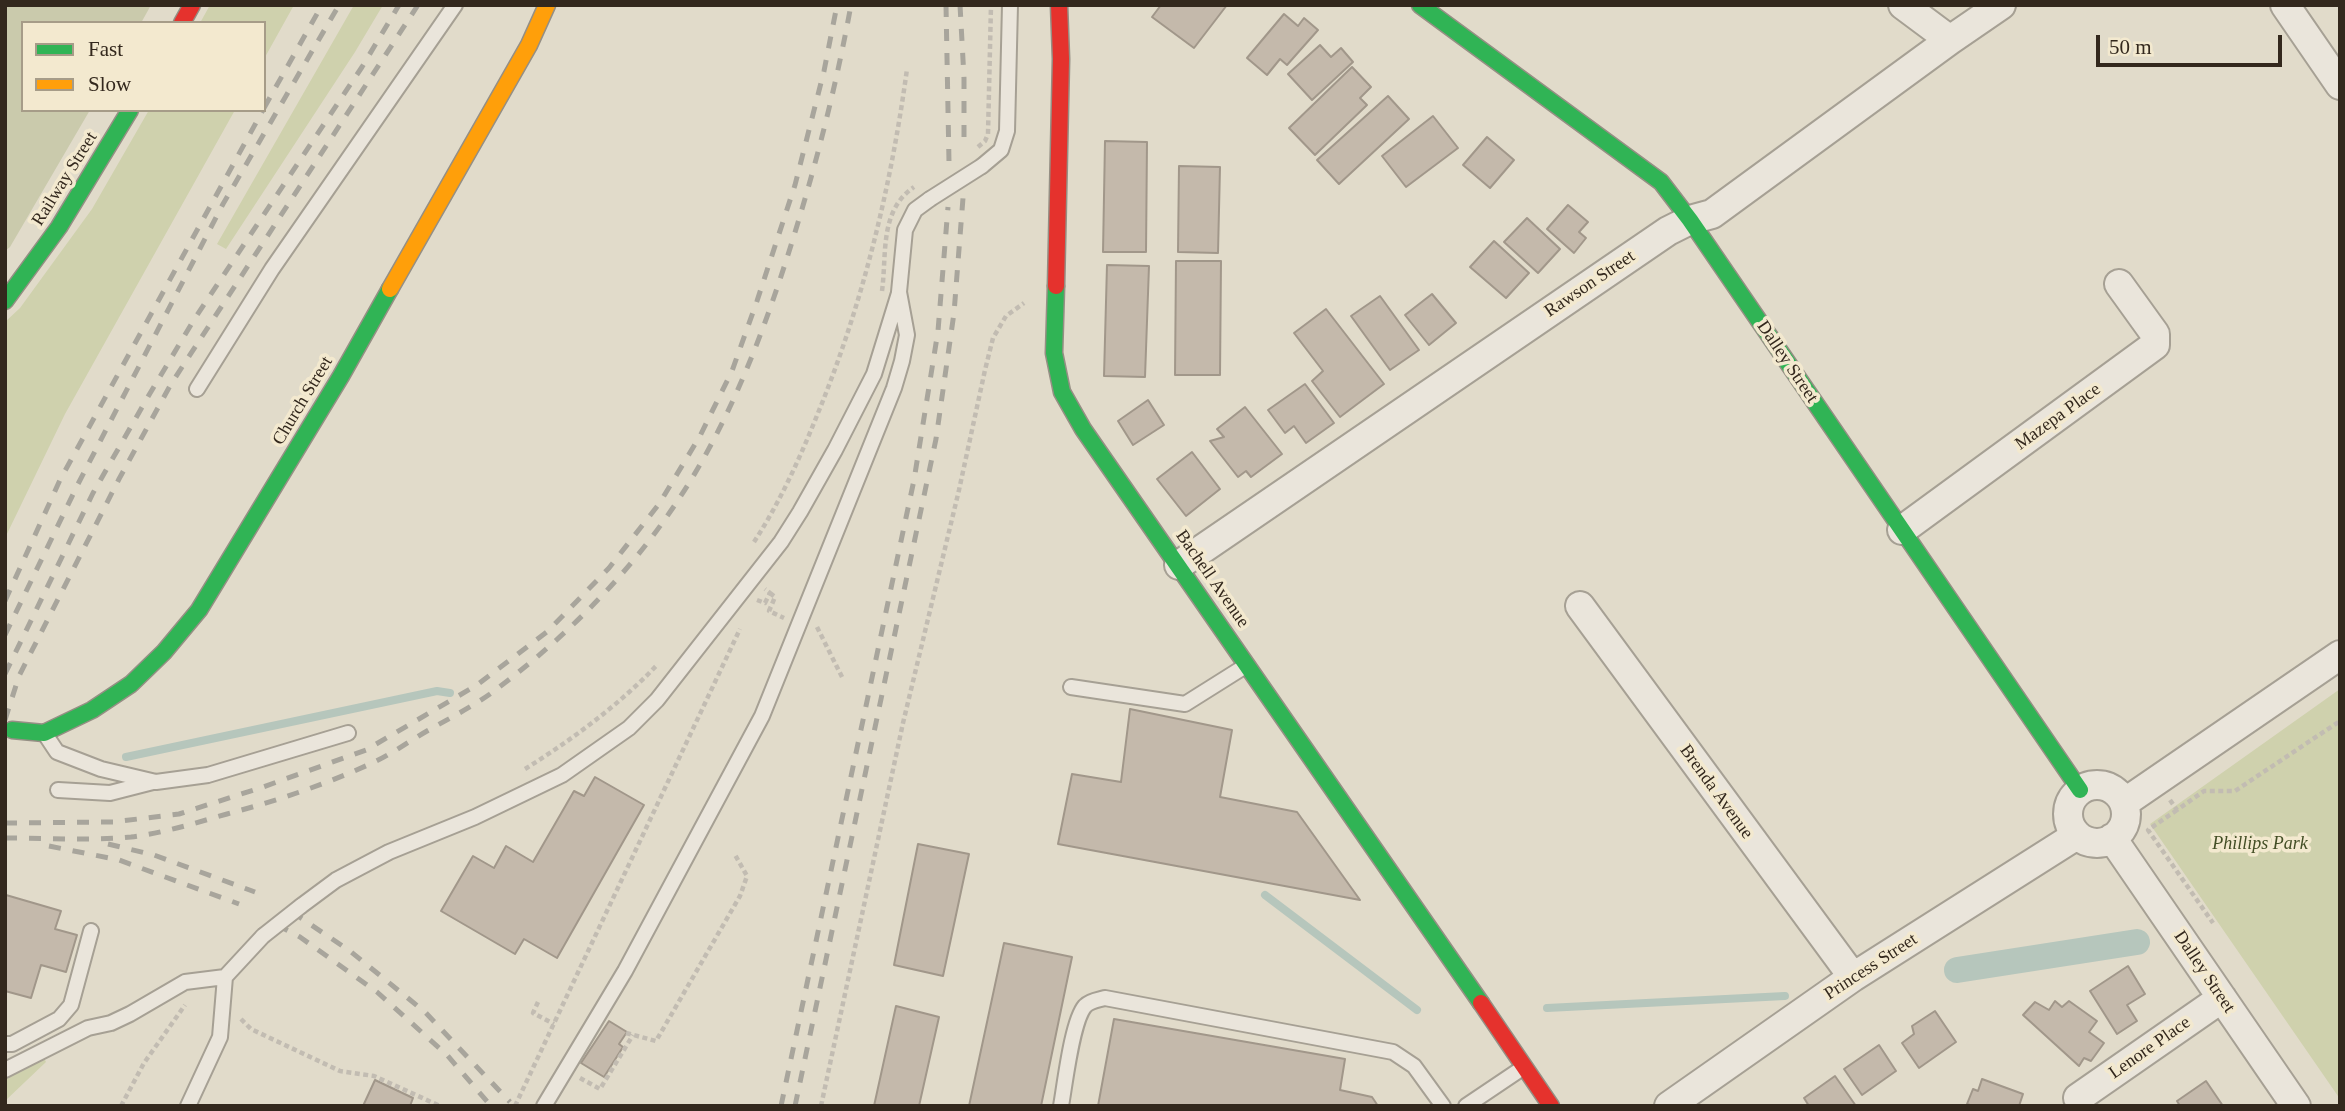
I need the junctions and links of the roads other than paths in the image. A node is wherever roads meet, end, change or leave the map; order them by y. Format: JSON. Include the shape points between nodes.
{"nodes":[{"id":1,"x":192,"y":5,"type":"edge"},
{"id":2,"x":547,"y":5,"type":"edge"},
{"id":3,"x":1010,"y":5,"type":"edge"},
{"id":4,"x":1059,"y":5,"type":"edge"},
{"id":5,"x":1420,"y":5,"type":"edge"},
{"id":6,"x":1903,"y":5,"type":"edge"},
{"id":7,"x":2001,"y":5,"type":"edge"},
{"id":8,"x":2285,"y":5,"type":"edge"},
{"id":9,"x":448,"y":8,"type":"edge"},
{"id":10,"x":183,"y":21,"type":"edge"},
{"id":11,"x":1950,"y":40,"type":"junction"},
{"id":12,"x":2340,"y":85,"type":"edge"},
{"id":13,"x":129,"y":112,"type":"edge"},
{"id":14,"x":1690,"y":220,"type":"junction"},
{"id":15,"x":2119,"y":284,"type":"dead end"},
{"id":16,"x":899,"y":292,"type":"junction"},
{"id":17,"x":5,"y":301,"type":"edge"},
{"id":18,"x":197,"y":389,"type":"dead end"},
{"id":19,"x":1902,"y":530,"type":"junction"},
{"id":20,"x":1179,"y":565,"type":"junction"},
{"id":21,"x":1580,"y":606,"type":"dead end"},
{"id":22,"x":2340,"y":655,"type":"edge"},
{"id":23,"x":1248,"y":664,"type":"junction"},
{"id":24,"x":1071,"y":687,"type":"dead end"},
{"id":25,"x":12,"y":730,"type":"dead end"},
{"id":26,"x":44,"y":733,"type":"junction"},
{"id":27,"x":348,"y":733,"type":"dead end"},
{"id":28,"x":156,"y":782,"type":"junction"},
{"id":29,"x":58,"y":790,"type":"dead end"},
{"id":30,"x":2080,"y":790,"type":"junction"},
{"id":31,"x":2124,"y":803,"type":"junction"},
{"id":32,"x":2077,"y":835,"type":"junction"},
{"id":33,"x":2112,"y":838,"type":"junction"},
{"id":34,"x":91,"y":931,"type":"dead end"},
{"id":35,"x":225,"y":977,"type":"junction"},
{"id":36,"x":1853,"y":977,"type":"junction"},
{"id":37,"x":2222,"y":998,"type":"junction"},
{"id":38,"x":5,"y":1044,"type":"edge"},
{"id":39,"x":1525,"y":1067,"type":"junction"},
{"id":40,"x":5,"y":1070,"type":"edge"},
{"id":41,"x":2078,"y":1098,"type":"dead end"},
{"id":42,"x":188,"y":1106,"type":"edge"},
{"id":43,"x":544,"y":1106,"type":"edge"},
{"id":44,"x":1061,"y":1106,"type":"edge"},
{"id":45,"x":1443,"y":1106,"type":"edge"},
{"id":46,"x":1466,"y":1106,"type":"edge"},
{"id":47,"x":1551,"y":1106,"type":"edge"},
{"id":48,"x":1669,"y":1106,"type":"edge"},
{"id":49,"x":2296,"y":1106,"type":"edge"}],
"edges":[{"from":1,"to":10,"type":"main road"},
{"from":2,"to":26,"type":"main road","name":"Church Street","via":[[341,376],[199,610],[131,684],[92,710]]},
{"from":3,"to":16,"type":"lane","bridge":true,"via":[[1007,131],[1001,150],[915,209],[905,230]]},
{"from":4,"to":20,"type":"main road","name":"Bachell Avenue","via":[[1054,353],[1062,392]]},
{"from":5,"to":14,"type":"main road","name":"Dalley Street","via":[[1661,182]]},
{"from":6,"to":11,"type":"street"},
{"from":7,"to":11,"type":"street","name":"Rawson Street"},
{"from":8,"to":12,"type":"street"},
{"from":9,"to":18,"type":"lane"},
{"from":11,"to":14,"type":"street","name":"Rawson Street","via":[[1712,214]]},
{"from":13,"to":17,"type":"main road","name":"Railway Street","via":[[59,227]]},
{"from":14,"to":19,"type":"main road","name":"Dalley Street"},
{"from":14,"to":20,"type":"street","name":"Rawson Street"},
{"from":15,"to":19,"type":"street","name":"Mazepa Place","via":[[2155,334],[2155,345]]},
{"from":16,"to":35,"type":"lane","bridge":true,"via":[[867,390],[800,512],[657,701],[629,728],[562,775],[336,880],[263,936]]},
{"from":16,"to":43,"type":"lane","via":[[907,335],[894,388],[762,716],[606,1005]]},
{"from":19,"to":30,"type":"main road","name":"Dalley Street"},
{"from":20,"to":23,"type":"main road","name":"Bachell Avenue"},
{"from":21,"to":36,"type":"street","name":"Brenda Avenue"},
{"from":22,"to":31,"type":"street"},
{"from":23,"to":24,"type":"lane","via":[[1185,705]]},
{"from":23,"to":39,"type":"main road","name":"Bachell Avenue"},
{"from":25,"to":26,"type":"main road"},
{"from":26,"to":28,"type":"lane","via":[[57,752],[101,769]]},
{"from":27,"to":28,"type":"lane","via":[[208,775]]},
{"from":28,"to":29,"type":"lane","via":[[110,793]]},
{"from":30,"to":31,"type":"street","via":[[2105,786]]},
{"from":30,"to":32,"type":"street","via":[[2068,812]]},
{"from":31,"to":33,"type":"street","via":[[2124,822]]},
{"from":32,"to":33,"type":"street","via":[[2094,843]]},
{"from":32,"to":36,"type":"street","name":"Princess Street"},
{"from":33,"to":37,"type":"street","name":"Dalley Street"},
{"from":34,"to":38,"type":"lane","via":[[71,1005],[59,1019]]},
{"from":35,"to":40,"type":"lane","via":[[185,982],[130,1014],[88,1028]]},
{"from":35,"to":42,"type":"lane","via":[[220,1037]]},
{"from":36,"to":48,"type":"street","name":"Princess Street"},
{"from":37,"to":41,"type":"street","name":"Lenore Place"},
{"from":37,"to":49,"type":"street","name":"Dalley Street"},
{"from":39,"to":46,"type":"lane"},
{"from":39,"to":47,"type":"main road","name":"Bachell Avenue"},
{"from":44,"to":45,"type":"lane","via":[[1083,1008],[1105,999],[1392,1052],[1414,1066]]}]}
